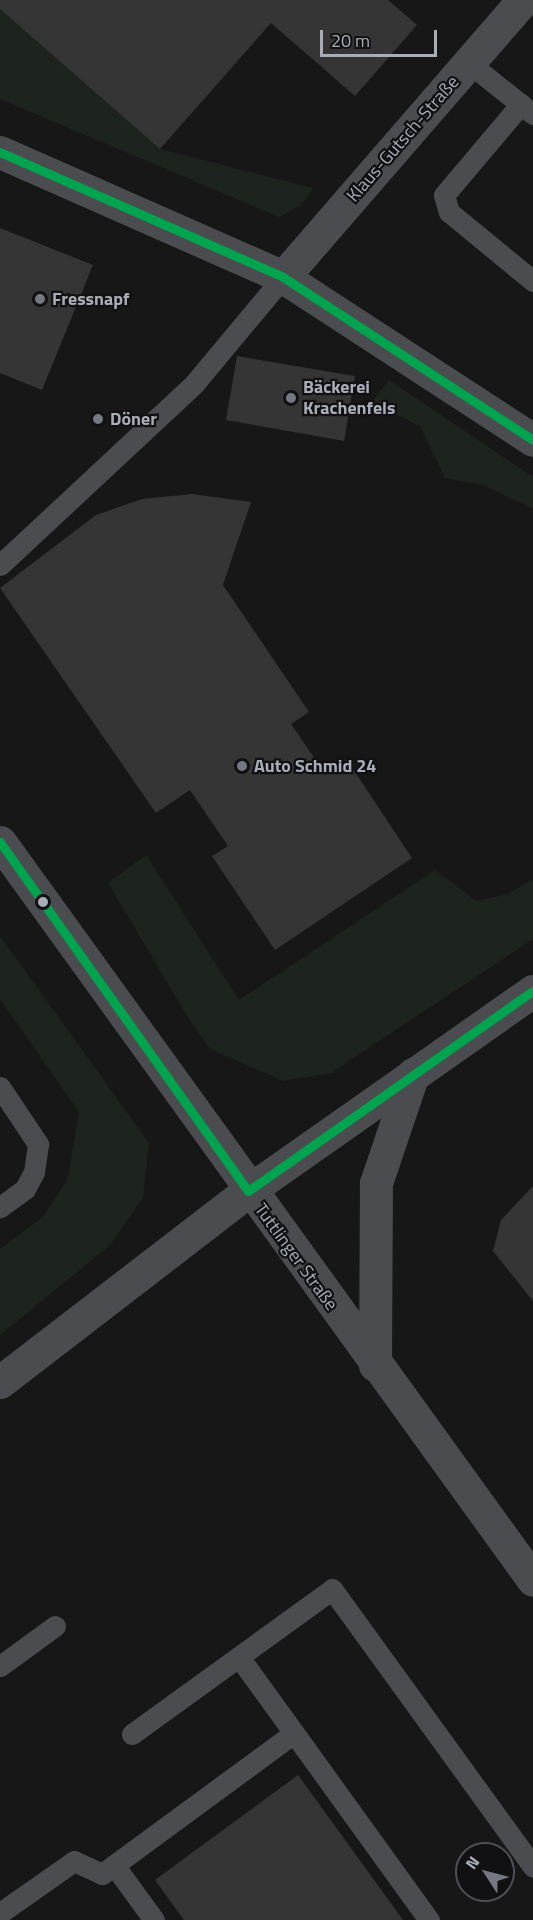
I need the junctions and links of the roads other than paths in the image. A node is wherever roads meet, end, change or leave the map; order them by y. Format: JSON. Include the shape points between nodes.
{"nodes":[{"id":1,"x":523,"y":0,"type":"edge"},
{"id":2,"x":469,"y":63,"type":"junction"},
{"id":3,"x":527,"y":109,"type":"edge"},
{"id":4,"x":0,"y":152,"type":"edge"},
{"id":5,"x":283,"y":278,"type":"junction"},
{"id":6,"x":533,"y":281,"type":"edge"},
{"id":7,"x":533,"y":440,"type":"edge"},
{"id":8,"x":0,"y":565,"type":"edge"},
{"id":9,"x":0,"y":842,"type":"edge"},
{"id":10,"x":533,"y":992,"type":"edge"},
{"id":11,"x":413,"y":1074,"type":"junction"},
{"id":12,"x":0,"y":1088,"type":"edge"},
{"id":13,"x":248,"y":1191,"type":"junction"},
{"id":14,"x":0,"y":1207,"type":"edge"},
{"id":15,"x":375,"y":1365,"type":"junction"},
{"id":16,"x":0,"y":1382,"type":"edge"},
{"id":17,"x":533,"y":1580,"type":"edge"},
{"id":18,"x":55,"y":1626,"type":"dead end"},
{"id":19,"x":239,"y":1657,"type":"junction"},
{"id":20,"x":0,"y":1666,"type":"edge"},
{"id":21,"x":294,"y":1733,"type":"junction"},
{"id":22,"x":132,"y":1734,"type":"dead end"},
{"id":23,"x":114,"y":1865,"type":"junction"},
{"id":24,"x":533,"y":1867,"type":"edge"},
{"id":25,"x":0,"y":1913,"type":"edge"},
{"id":26,"x":154,"y":1920,"type":"edge"},
{"id":27,"x":429,"y":1920,"type":"edge"}],
"edges":[{"from":1,"to":2,"type":"street","name":"Klaus-Gutsch-Straße"},
{"from":2,"to":3,"type":"lane"},
{"from":2,"to":5,"type":"street","name":"Klaus-Gutsch-Straße"},
{"from":3,"to":6,"type":"lane","via":[[444,195],[449,212]]},
{"from":4,"to":5,"type":"street"},
{"from":5,"to":7,"type":"street"},
{"from":5,"to":8,"type":"lane","via":[[194,384]]},
{"from":9,"to":13,"type":"street","name":"Tuttlinger Straße"},
{"from":10,"to":11,"type":"street"},
{"from":11,"to":13,"type":"street"},
{"from":11,"to":15,"type":"street","via":[[376,1183]]},
{"from":12,"to":14,"type":"lane","via":[[38,1144],[34,1173],[25,1190]]},
{"from":13,"to":15,"type":"street","name":"Tuttlinger Straße"},
{"from":13,"to":16,"type":"street"},
{"from":15,"to":17,"type":"street","name":"Tuttlinger Straße"},
{"from":18,"to":20,"type":"lane"},
{"from":19,"to":21,"type":"lane"},
{"from":19,"to":22,"type":"lane"},
{"from":19,"to":24,"type":"lane","via":[[332,1589]]},
{"from":21,"to":23,"type":"lane"},
{"from":21,"to":27,"type":"lane"},
{"from":23,"to":25,"type":"lane","via":[[102,1874],[74,1860]]},
{"from":23,"to":26,"type":"lane"}]}
